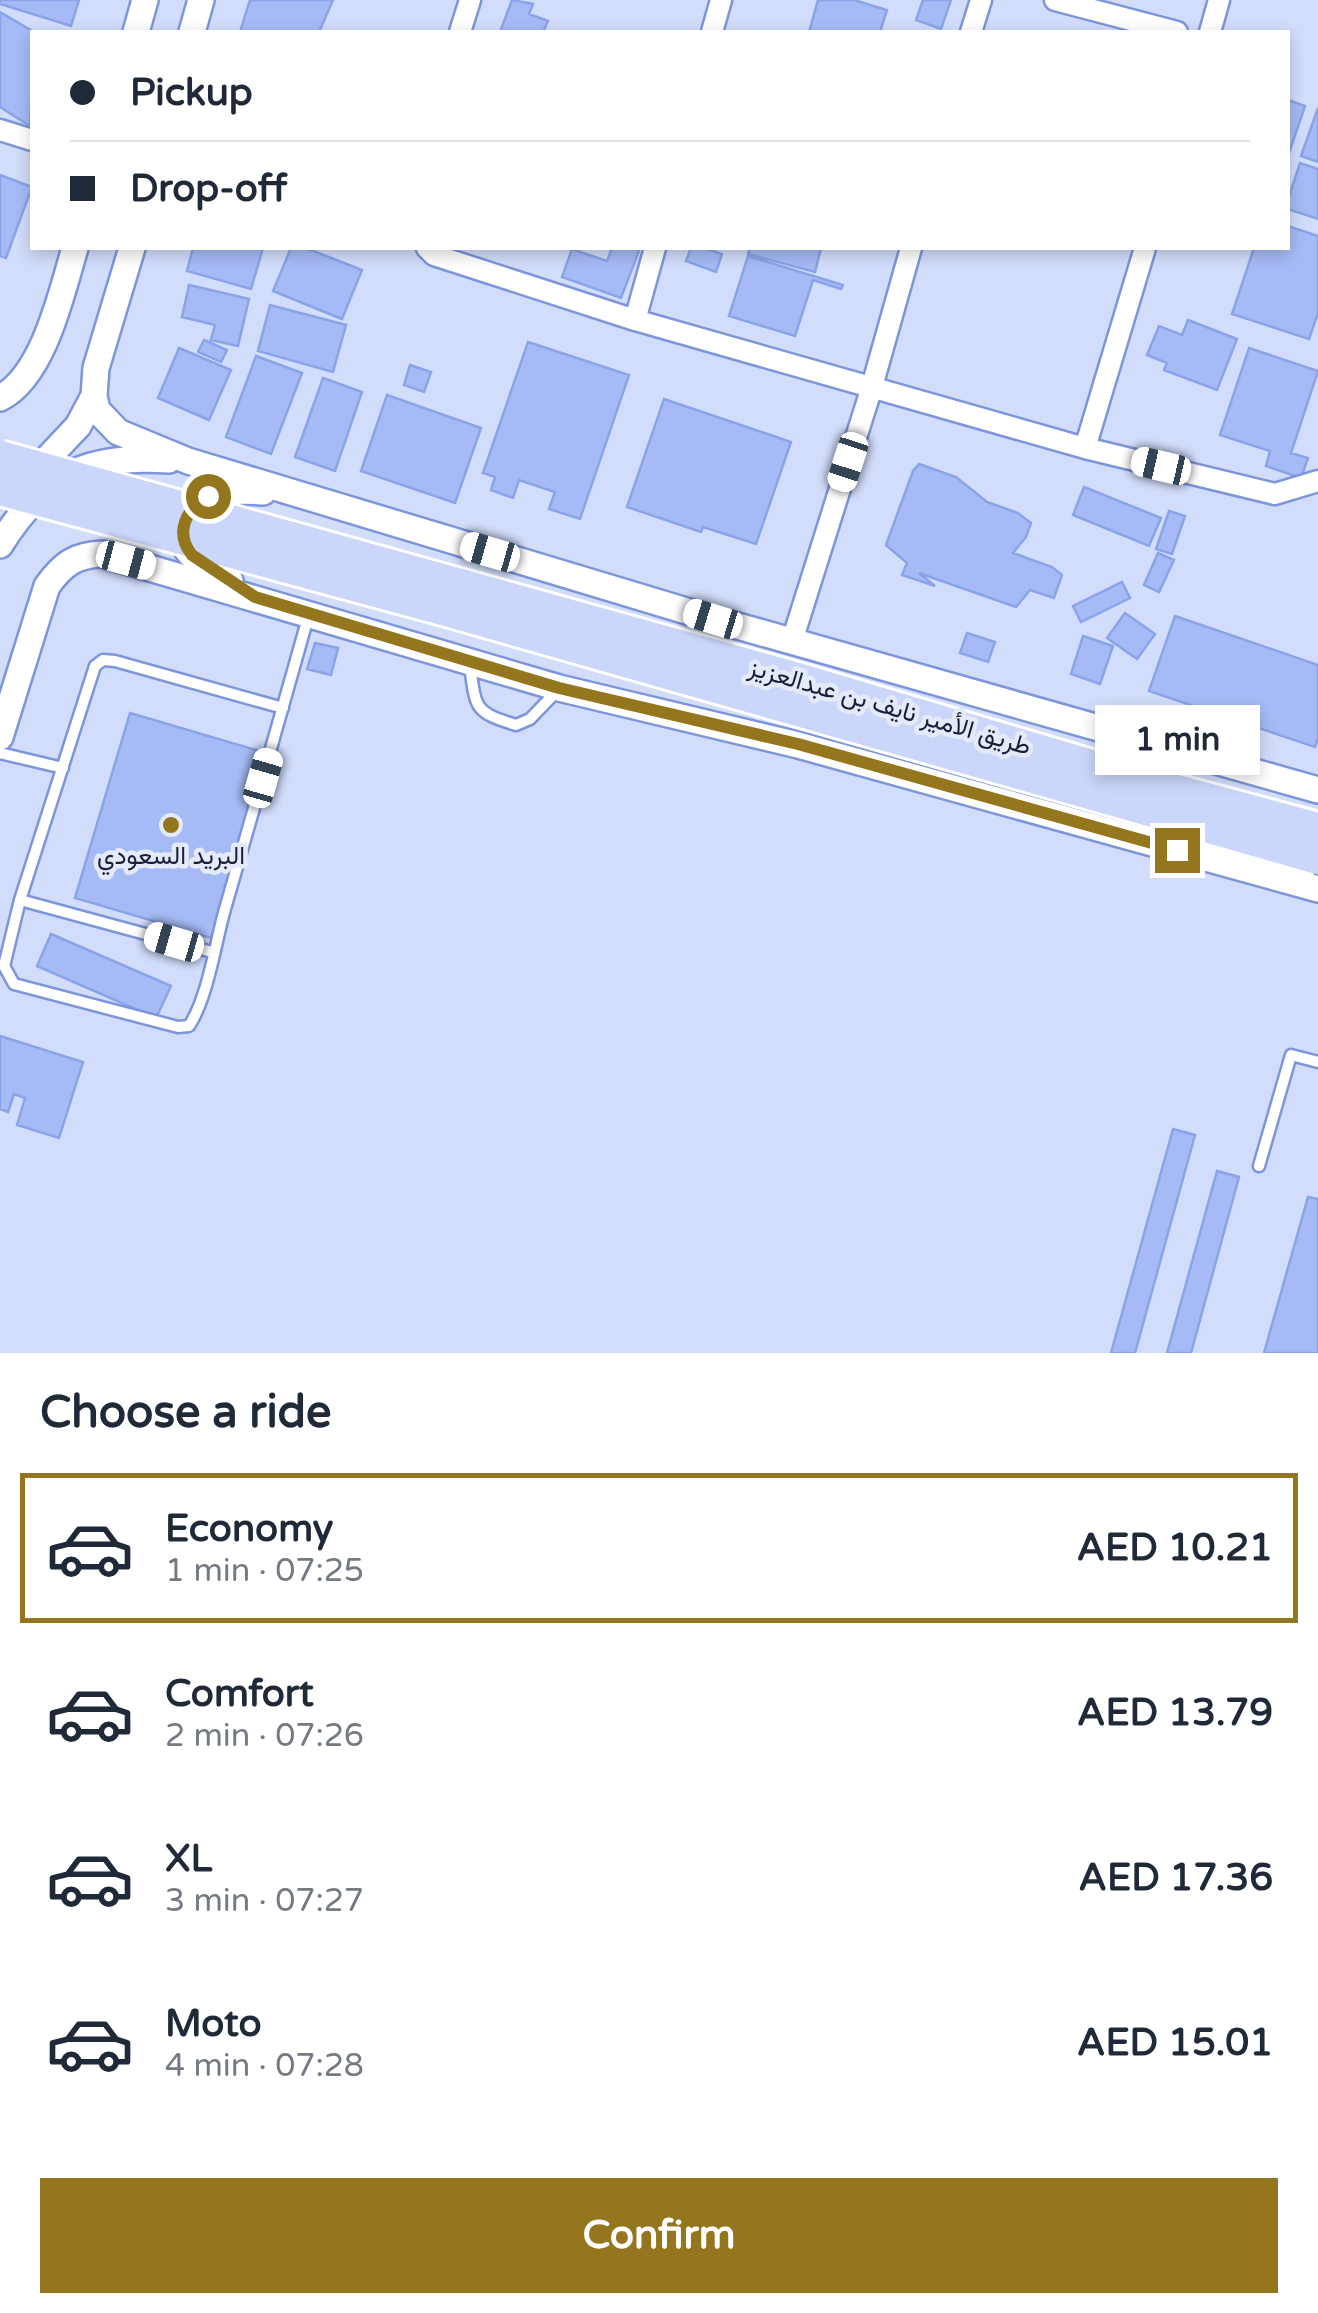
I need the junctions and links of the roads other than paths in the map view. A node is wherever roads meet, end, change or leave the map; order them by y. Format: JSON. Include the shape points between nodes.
{"nodes":[{"id":1,"x":145,"y":0,"type":"edge"},
{"id":2,"x":201,"y":0,"type":"edge"},
{"id":3,"x":470,"y":0,"type":"edge"},
{"id":4,"x":721,"y":0,"type":"edge"},
{"id":5,"x":980,"y":0,"type":"edge"},
{"id":6,"x":1054,"y":0,"type":"edge"},
{"id":7,"x":1220,"y":0,"type":"edge"},
{"id":8,"x":137,"y":30,"type":"edge"},
{"id":9,"x":193,"y":30,"type":"edge"},
{"id":10,"x":461,"y":30,"type":"edge"},
{"id":11,"x":713,"y":30,"type":"edge"},
{"id":12,"x":972,"y":30,"type":"edge"},
{"id":13,"x":1169,"y":30,"type":"edge"},
{"id":14,"x":1211,"y":30,"type":"edge"},
{"id":15,"x":0,"y":130,"type":"edge"},
{"id":16,"x":30,"y":139,"type":"edge"},
{"id":17,"x":74,"y":250,"type":"edge"},
{"id":18,"x":131,"y":250,"type":"edge"},
{"id":19,"x":429,"y":250,"type":"edge"},
{"id":20,"x":653,"y":250,"type":"edge"},
{"id":21,"x":910,"y":250,"type":"edge"},
{"id":22,"x":1144,"y":250,"type":"edge"},
{"id":23,"x":635,"y":320,"type":"junction"},
{"id":24,"x":871,"y":390,"type":"junction"},
{"id":25,"x":94,"y":396,"type":"junction"},
{"id":26,"x":0,"y":398,"type":"edge"},
{"id":27,"x":1085,"y":448,"type":"junction"},
{"id":28,"x":0,"y":457,"type":"edge"},
{"id":29,"x":188,"y":461,"type":"junction"},
{"id":30,"x":1318,"y":480,"type":"edge"},
{"id":31,"x":0,"y":492,"type":"edge"},
{"id":32,"x":303,"y":496,"type":"junction"},
{"id":33,"x":0,"y":545,"type":"edge"},
{"id":34,"x":255,"y":597,"type":"junction"},
{"id":35,"x":310,"y":613,"type":"junction"},
{"id":36,"x":792,"y":641,"type":"junction"},
{"id":37,"x":470,"y":660,"type":"junction"},
{"id":38,"x":559,"y":688,"type":"junction"},
{"id":39,"x":283,"y":708,"type":"junction"},
{"id":40,"x":0,"y":736,"type":"edge"},
{"id":41,"x":0,"y":753,"type":"edge"},
{"id":42,"x":63,"y":768,"type":"junction"},
{"id":43,"x":1318,"y":790,"type":"edge"},
{"id":44,"x":1318,"y":829,"type":"edge"},
{"id":45,"x":1318,"y":858,"type":"edge"},
{"id":46,"x":1318,"y":888,"type":"edge"},
{"id":47,"x":20,"y":900,"type":"junction"},
{"id":48,"x":212,"y":952,"type":"junction"},
{"id":49,"x":1318,"y":1062,"type":"edge"},
{"id":50,"x":1259,"y":1166,"type":"dead end"}],
"edges":[{"from":1,"to":8,"type":"street"},
{"from":2,"to":9,"type":"street"},
{"from":3,"to":10,"type":"street"},
{"from":4,"to":11,"type":"street"},
{"from":5,"to":12,"type":"street"},
{"from":6,"to":13,"type":"street"},
{"from":7,"to":14,"type":"street"},
{"from":15,"to":16,"type":"street"},
{"from":17,"to":26,"type":"street","via":[[41,347],[24,378]]},
{"from":18,"to":25,"type":"street","via":[[96,368]]},
{"from":19,"to":23,"type":"street"},
{"from":20,"to":23,"type":"street"},
{"from":21,"to":24,"type":"street"},
{"from":22,"to":27,"type":"street"},
{"from":23,"to":24,"type":"street"},
{"from":24,"to":27,"type":"street"},
{"from":24,"to":36,"type":"street"},
{"from":25,"to":29,"type":"street","via":[[97,410],[118,432]]},
{"from":25,"to":31,"type":"street","via":[[78,426],[34,475]]},
{"from":27,"to":30,"type":"street","via":[[1275,494]]},
{"from":28,"to":44,"type":"main road","name":"طريق الأمير نايف بن عبدالعزيز","bridge":true},
{"from":29,"to":32,"type":"street"},
{"from":29,"to":33,"type":"street","via":[[108,460],[80,467],[40,495]]},
{"from":31,"to":45,"type":"main road","name":"طريق الأمير نايف بن عبدالعزيز","bridge":true},
{"from":32,"to":34,"type":"street","via":[[218,493],[188,514],[182,537],[192,555]]},
{"from":32,"to":36,"type":"street"},
{"from":34,"to":35,"type":"street"},
{"from":34,"to":40,"type":"street","via":[[102,554],[80,554],[47,586]]},
{"from":35,"to":37,"type":"street"},
{"from":35,"to":39,"type":"lane"},
{"from":36,"to":43,"type":"street"},
{"from":37,"to":38,"type":"street"},
{"from":37,"to":38,"type":"lane","via":[[475,704],[486,715],[516,724],[530,719]]},
{"from":38,"to":46,"type":"street","via":[[798,744]]},
{"from":39,"to":42,"type":"lane","via":[[103,660],[95,666]]},
{"from":39,"to":48,"type":"lane"},
{"from":41,"to":42,"type":"lane"},
{"from":42,"to":47,"type":"lane"},
{"from":47,"to":48,"type":"lane"},
{"from":47,"to":48,"type":"lane","via":[[4,966],[14,984],[189,1026]]},
{"from":49,"to":50,"type":"lane","via":[[1292,1055]]}]}
